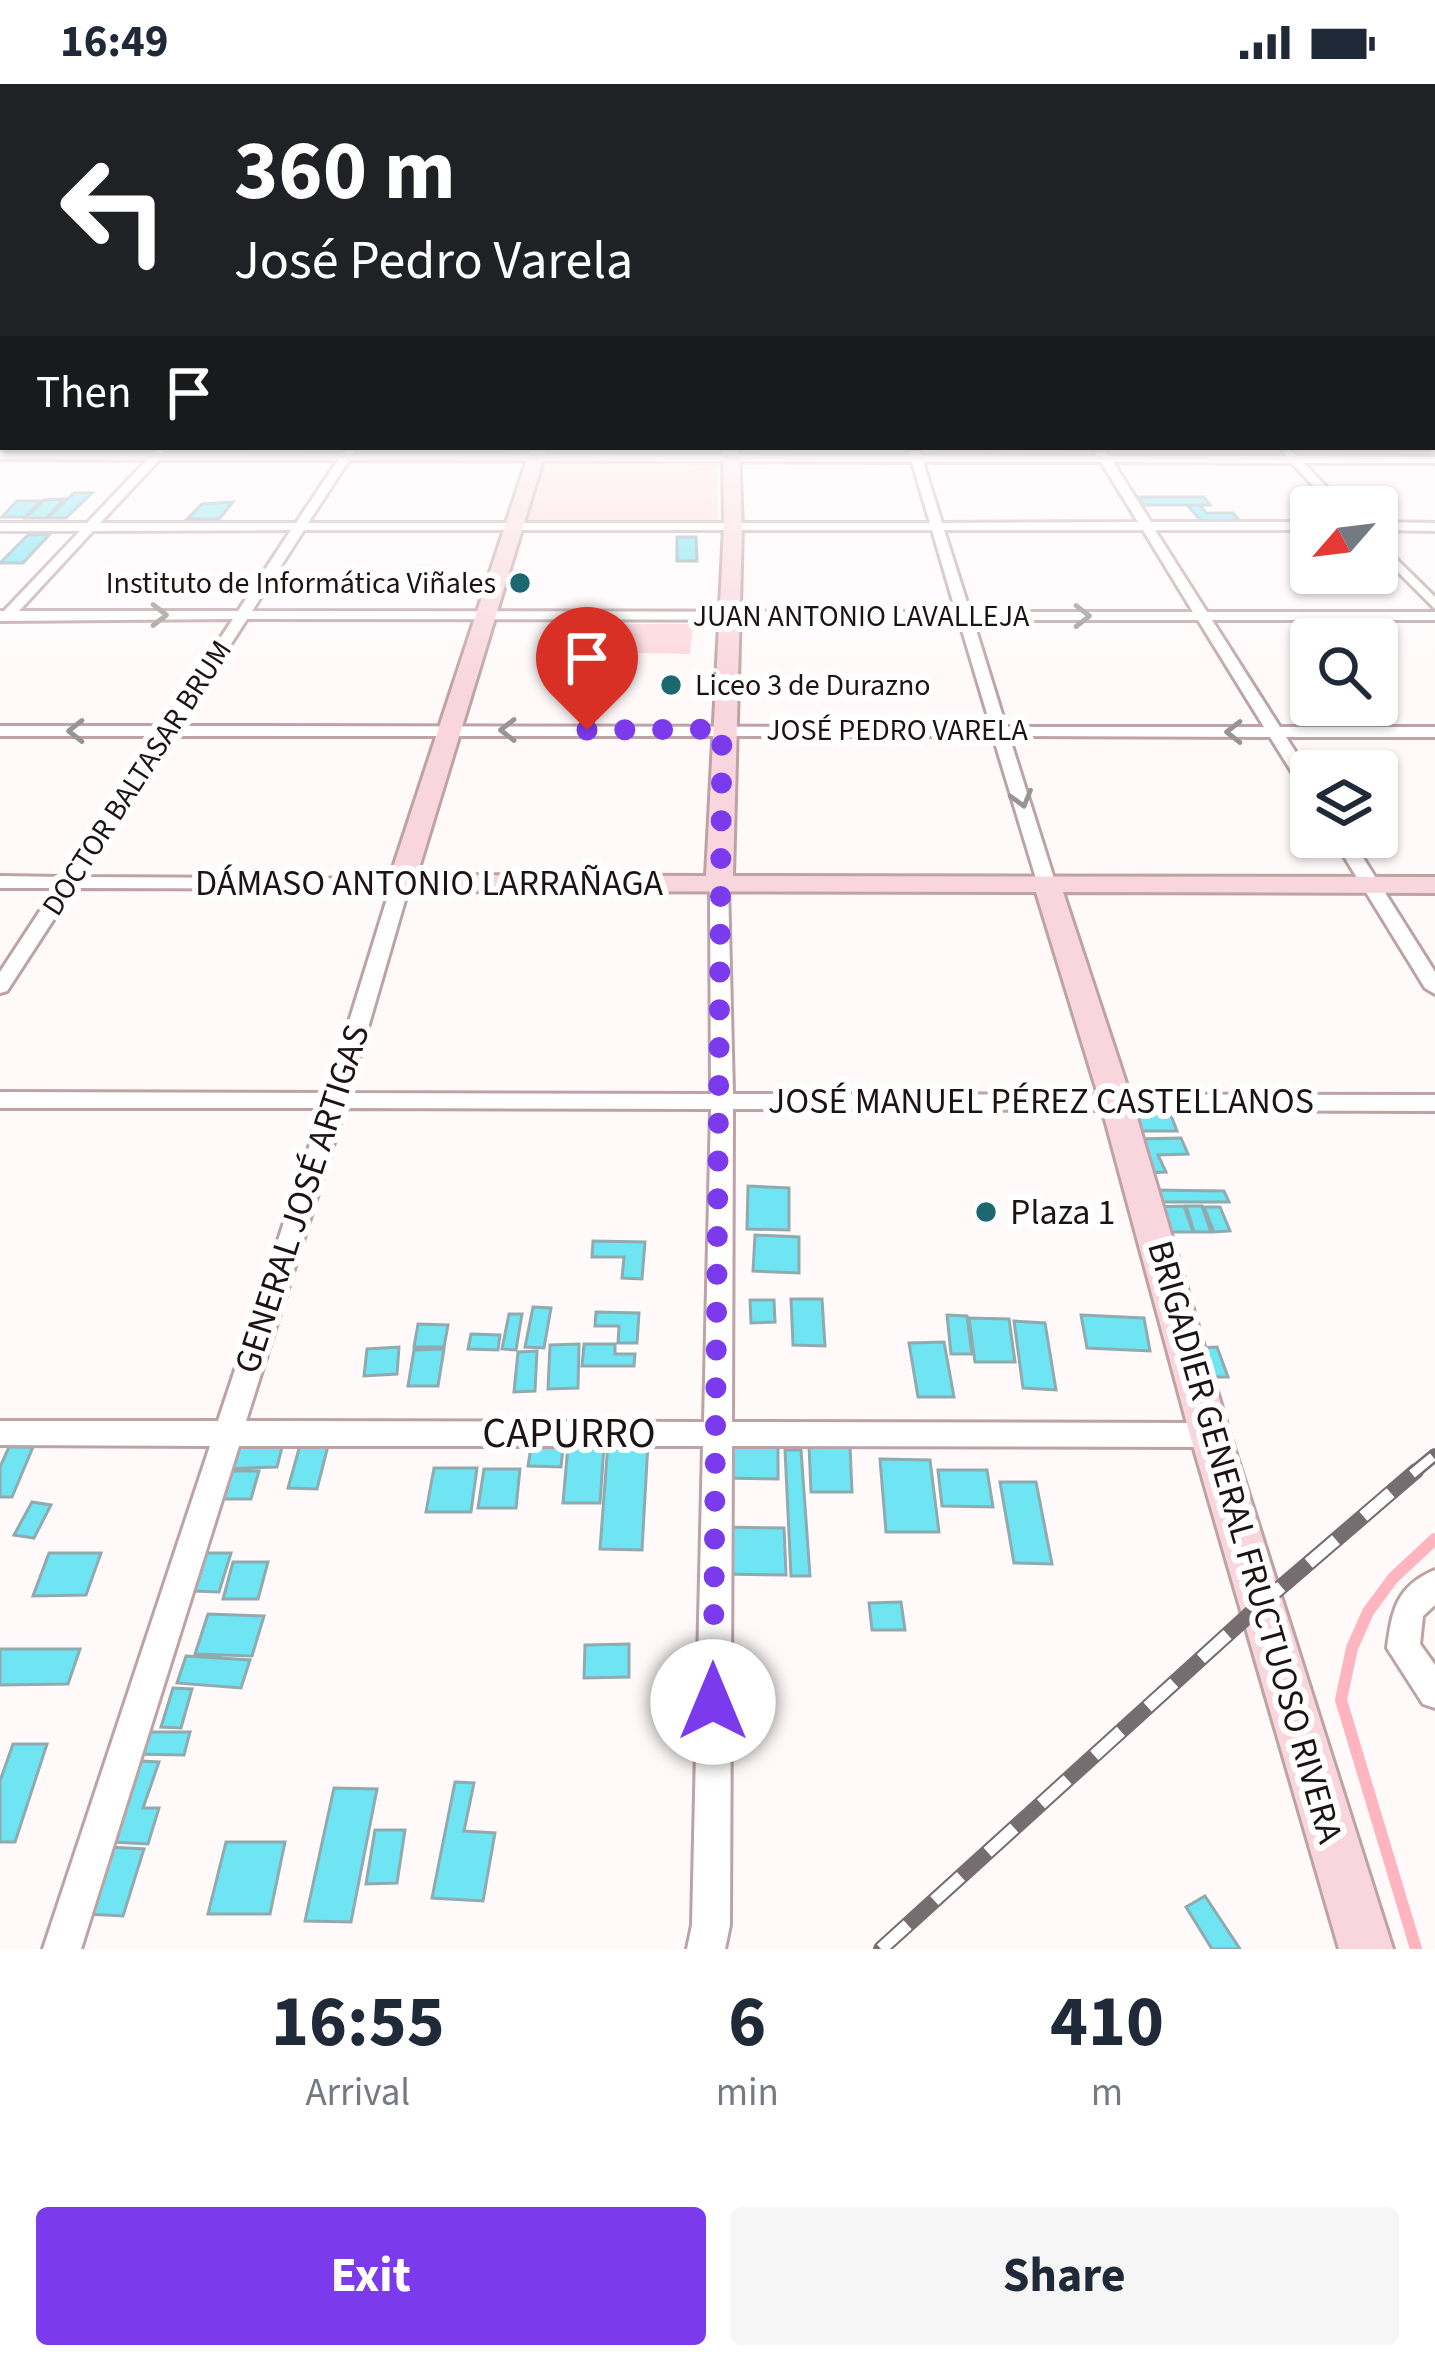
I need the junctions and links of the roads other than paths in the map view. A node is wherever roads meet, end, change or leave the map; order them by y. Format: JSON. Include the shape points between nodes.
{"nodes":[{"id":1,"x":100,"y":516,"type":"edge"},
{"id":2,"x":308,"y":516,"type":"edge"},
{"id":3,"x":517,"y":516,"type":"edge"},
{"id":4,"x":734,"y":516,"type":"edge"},
{"id":5,"x":935,"y":516,"type":"edge"},
{"id":6,"x":1142,"y":516,"type":"edge"},
{"id":7,"x":1148,"y":526,"type":"junction"},
{"id":8,"x":1290,"y":526,"type":"edge"},
{"id":9,"x":1398,"y":526,"type":"edge"},
{"id":10,"x":0,"y":527,"type":"edge"},
{"id":11,"x":90,"y":527,"type":"junction"},
{"id":12,"x":301,"y":527,"type":"junction"},
{"id":13,"x":939,"y":527,"type":"junction"},
{"id":14,"x":1435,"y":527,"type":"edge"},
{"id":15,"x":513,"y":528,"type":"junction"},
{"id":16,"x":734,"y":528,"type":"junction"},
{"id":17,"x":1398,"y":566,"type":"edge"},
{"id":18,"x":1435,"y":605,"type":"edge"},
{"id":19,"x":246,"y":614,"type":"junction"},
{"id":20,"x":488,"y":616,"type":"junction"},
{"id":21,"x":728,"y":616,"type":"junction"},
{"id":22,"x":965,"y":616,"type":"junction"},
{"id":23,"x":1204,"y":616,"type":"junction"},
{"id":24,"x":1435,"y":616,"type":"edge"},
{"id":25,"x":3,"y":617,"type":"edge"},
{"id":26,"x":722,"y":729,"type":"junction"},
{"id":27,"x":452,"y":730,"type":"junction"},
{"id":28,"x":0,"y":731,"type":"edge"},
{"id":29,"x":166,"y":731,"type":"junction"},
{"id":30,"x":1002,"y":731,"type":"junction"},
{"id":31,"x":1276,"y":732,"type":"junction"},
{"id":32,"x":1435,"y":732,"type":"edge"},
{"id":33,"x":1290,"y":755,"type":"edge"},
{"id":34,"x":1354,"y":858,"type":"edge"},
{"id":35,"x":0,"y":882,"type":"edge"},
{"id":36,"x":68,"y":883,"type":"junction"},
{"id":37,"x":400,"y":883,"type":"junction"},
{"id":38,"x":719,"y":884,"type":"junction"},
{"id":39,"x":1435,"y":884,"type":"edge"},
{"id":40,"x":1047,"y":885,"type":"junction"},
{"id":41,"x":1370,"y":885,"type":"junction"},
{"id":42,"x":0,"y":987,"type":"edge"},
{"id":43,"x":1435,"y":988,"type":"edge"},
{"id":44,"x":0,"y":1100,"type":"edge"},
{"id":45,"x":722,"y":1100,"type":"junction"},
{"id":46,"x":1117,"y":1101,"type":"junction"},
{"id":47,"x":335,"y":1103,"type":"junction"},
{"id":48,"x":1435,"y":1103,"type":"edge"},
{"id":49,"x":0,"y":1433,"type":"edge"},
{"id":50,"x":716,"y":1434,"type":"junction"},
{"id":51,"x":227,"y":1435,"type":"junction"},
{"id":52,"x":1210,"y":1435,"type":"junction"},
{"id":53,"x":1435,"y":1585,"type":"edge"},
{"id":54,"x":1435,"y":1692,"type":"edge"},
{"id":55,"x":62,"y":1949,"type":"edge"},
{"id":56,"x":706,"y":1949,"type":"edge"},
{"id":57,"x":1366,"y":1949,"type":"edge"}],
"edges":[{"from":1,"to":11,"type":"street"},
{"from":2,"to":12,"type":"street","name":"DOCTOR BALTASAR BRUM"},
{"from":3,"to":15,"type":"street","name":"GENERAL JOSÉ ARTIGAS"},
{"from":4,"to":16,"type":"street"},
{"from":5,"to":13,"type":"street","name":"BRIGADIER GENERAL FRUCTUOSO RIVERA"},
{"from":6,"to":7,"type":"street"},
{"from":7,"to":8,"type":"street"},
{"from":7,"to":13,"type":"street"},
{"from":7,"to":23,"type":"street"},
{"from":9,"to":14,"type":"street"},
{"from":10,"to":11,"type":"street"},
{"from":11,"to":12,"type":"street"},
{"from":11,"to":25,"type":"street"},
{"from":12,"to":15,"type":"street"},
{"from":12,"to":19,"type":"street","name":"DOCTOR BALTASAR BRUM"},
{"from":13,"to":16,"type":"street"},
{"from":13,"to":22,"type":"street","name":"BRIGADIER GENERAL FRUCTUOSO RIVERA"},
{"from":15,"to":16,"type":"street"},
{"from":15,"to":20,"type":"street","name":"GENERAL JOSÉ ARTIGAS"},
{"from":16,"to":21,"type":"street"},
{"from":17,"to":18,"type":"street"},
{"from":19,"to":20,"type":"street","name":"JUAN ANTONIO LAVALLEJA"},
{"from":25,"to":19,"type":"street","name":"JUAN ANTONIO LAVALLEJA","one_way":true},
{"from":19,"to":29,"type":"street","name":"DOCTOR BALTASAR BRUM"},
{"from":20,"to":21,"type":"street","name":"JUAN ANTONIO LAVALLEJA"},
{"from":20,"to":27,"type":"street","name":"GENERAL JOSÉ ARTIGAS"},
{"from":21,"to":22,"type":"street","name":"JUAN ANTONIO LAVALLEJA"},
{"from":21,"to":26,"type":"street"},
{"from":22,"to":23,"type":"street","name":"JUAN ANTONIO LAVALLEJA","one_way":true},
{"from":22,"to":30,"type":"street","name":"BRIGADIER GENERAL FRUCTUOSO RIVERA"},
{"from":23,"to":24,"type":"street","name":"JUAN ANTONIO LAVALLEJA"},
{"from":23,"to":31,"type":"street"},
{"from":26,"to":27,"type":"street","name":"JOSÉ PEDRO VARELA","one_way":true},
{"from":26,"to":30,"type":"street","name":"JOSÉ PEDRO VARELA"},
{"from":26,"to":38,"type":"street"},
{"from":27,"to":29,"type":"street","name":"JOSÉ PEDRO VARELA"},
{"from":27,"to":37,"type":"street","name":"GENERAL JOSÉ ARTIGAS"},
{"from":29,"to":28,"type":"street","name":"JOSÉ PEDRO VARELA","one_way":true},
{"from":29,"to":36,"type":"street","name":"DOCTOR BALTASAR BRUM"},
{"from":31,"to":30,"type":"street","name":"JOSÉ PEDRO VARELA","one_way":true},
{"from":30,"to":40,"type":"street","name":"BRIGADIER GENERAL FRUCTUOSO RIVERA","one_way":true},
{"from":31,"to":32,"type":"street","name":"JOSÉ PEDRO VARELA"},
{"from":31,"to":33,"type":"street"},
{"from":34,"to":41,"type":"street"},
{"from":35,"to":36,"type":"street","name":"DÁMASO ANTONIO LARRAÑAGA"},
{"from":36,"to":37,"type":"street","name":"DÁMASO ANTONIO LARRAÑAGA"},
{"from":36,"to":42,"type":"street","name":"DOCTOR BALTASAR BRUM"},
{"from":37,"to":38,"type":"street","name":"DÁMASO ANTONIO LARRAÑAGA"},
{"from":37,"to":47,"type":"street","name":"GENERAL JOSÉ ARTIGAS"},
{"from":38,"to":40,"type":"street","name":"DÁMASO ANTONIO LARRAÑAGA"},
{"from":38,"to":45,"type":"street"},
{"from":39,"to":41,"type":"street","name":"DÁMASO ANTONIO LARRAÑAGA"},
{"from":40,"to":41,"type":"street","name":"DÁMASO ANTONIO LARRAÑAGA"},
{"from":40,"to":46,"type":"street","name":"BRIGADIER GENERAL FRUCTUOSO RIVERA"},
{"from":41,"to":43,"type":"street"},
{"from":44,"to":47,"type":"street","name":"JOSÉ MANUEL PÉREZ CASTELLANOS"},
{"from":45,"to":46,"type":"street","name":"JOSÉ MANUEL PÉREZ CASTELLANOS"},
{"from":45,"to":47,"type":"street","name":"JOSÉ MANUEL PÉREZ CASTELLANOS"},
{"from":45,"to":50,"type":"street"},
{"from":46,"to":48,"type":"street","name":"JOSÉ MANUEL PÉREZ CASTELLANOS"},
{"from":46,"to":52,"type":"street","name":"BRIGADIER GENERAL FRUCTUOSO RIVERA"},
{"from":47,"to":51,"type":"street","name":"GENERAL JOSÉ ARTIGAS"},
{"from":49,"to":51,"type":"street","name":"CAPURRO"},
{"from":50,"to":51,"type":"street","name":"CAPURRO"},
{"from":50,"to":52,"type":"street","name":"CAPURRO"},
{"from":50,"to":56,"type":"street"},
{"from":51,"to":55,"type":"street","name":"GENERAL JOSÉ ARTIGAS"},
{"from":52,"to":57,"type":"street","name":"BRIGADIER GENERAL FRUCTUOSO RIVERA"},
{"from":53,"to":54,"type":"street","via":[[1408,1609],[1402,1648]]}]}
